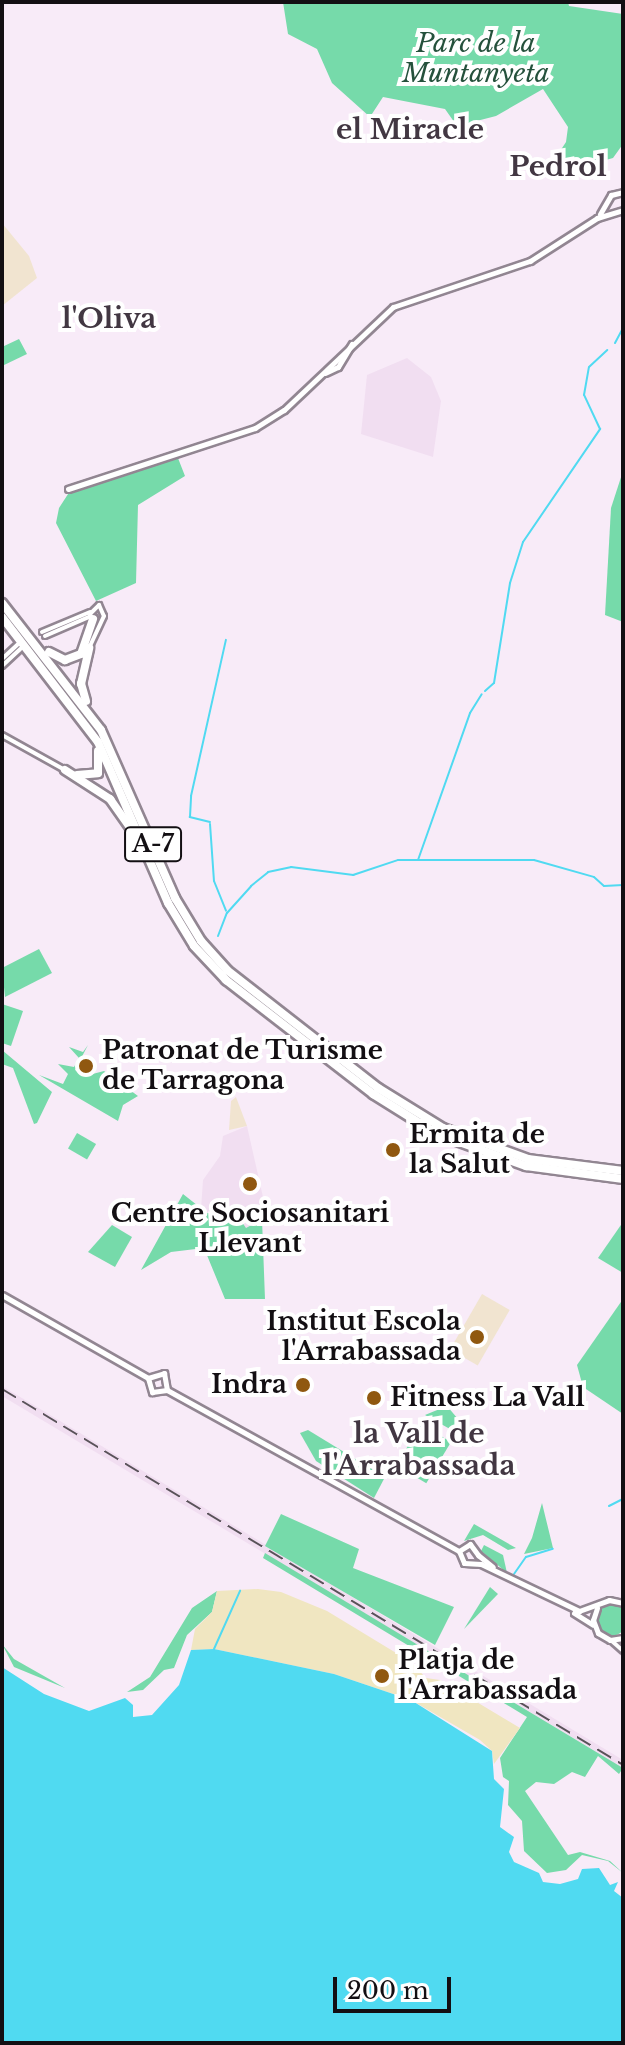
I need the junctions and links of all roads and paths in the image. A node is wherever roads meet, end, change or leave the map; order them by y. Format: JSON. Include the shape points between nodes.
{"nodes":[{"id":1,"x":623,"y":192,"type":"edge"},
{"id":2,"x":609,"y":200,"type":"junction"},
{"id":3,"x":621,"y":210,"type":"edge"},
{"id":4,"x":597,"y":218,"type":"junction"},
{"id":5,"x":68,"y":489,"type":"dead end"},
{"id":6,"x":2,"y":602,"type":"edge"},
{"id":7,"x":91,"y":616,"type":"junction"},
{"id":8,"x":104,"y":616,"type":"junction"},
{"id":9,"x":2,"y":617,"type":"edge"},
{"id":10,"x":44,"y":634,"type":"dead end"},
{"id":11,"x":90,"y":647,"type":"joint"},
{"id":12,"x":2,"y":659,"type":"edge"},
{"id":13,"x":2,"y":666,"type":"edge"},
{"id":14,"x":70,"y":702,"type":"junction"},
{"id":15,"x":101,"y":730,"type":"junction"},
{"id":16,"x":2,"y":735,"type":"edge"},
{"id":17,"x":65,"y":770,"type":"junction"},
{"id":18,"x":157,"y":880,"type":"junction"},
{"id":19,"x":623,"y":1168,"type":"edge"},
{"id":20,"x":623,"y":1179,"type":"edge"},
{"id":21,"x":2,"y":1295,"type":"edge"},
{"id":22,"x":148,"y":1378,"type":"junction"},
{"id":23,"x":167,"y":1390,"type":"junction"},
{"id":24,"x":459,"y":1551,"type":"junction"},
{"id":25,"x":478,"y":1555,"type":"junction"},
{"id":26,"x":474,"y":1562,"type":"junction"},
{"id":27,"x":504,"y":1575,"type":"junction"},
{"id":28,"x":623,"y":1603,"type":"edge"},
{"id":29,"x":560,"y":1604,"type":"junction"},
{"id":30,"x":598,"y":1607,"type":"junction"},
{"id":31,"x":594,"y":1626,"type":"junction"},
{"id":32,"x":623,"y":1638,"type":"edge"},
{"id":33,"x":610,"y":1640,"type":"junction"},
{"id":34,"x":623,"y":1651,"type":"edge"}],
"edges":[{"from":1,"to":2,"type":"main road"},
{"from":2,"to":3,"type":"main road"},
{"from":2,"to":4,"type":"main road"},
{"from":3,"to":4,"type":"main road"},
{"from":4,"to":5,"type":"main road","via":[[539,257],[400,303],[356,336],[338,367],[245,433]]},
{"from":6,"to":7,"type":"highway","via":[[50,653],[65,660],[84,651]]},
{"from":6,"to":15,"type":"highway","number":"A-7"},
{"from":7,"to":8,"type":"street"},
{"from":7,"to":8,"type":"street","via":[[99,605]]},
{"from":7,"to":10,"type":"street"},
{"from":8,"to":11,"type":"street"},
{"from":9,"to":14,"type":"highway","number":"A-7"},
{"from":11,"to":15,"type":"highway","via":[[81,684]]},
{"from":12,"to":13,"type":"street","via":[[19,647]]},
{"from":14,"to":17,"type":"highway","via":[[102,764],[89,777]]},
{"from":14,"to":18,"type":"highway","number":"A-7","via":[[115,774]]},
{"from":15,"to":19,"type":"highway","number":"A-7","via":[[175,898],[227,970],[401,1104],[499,1150]]},
{"from":16,"to":17,"type":"street"},
{"from":17,"to":18,"type":"highway","via":[[119,809]]},
{"from":18,"to":20,"type":"highway","number":"A-7","via":[[180,926],[211,966],[373,1094],[437,1134],[526,1166]]},
{"from":21,"to":22,"type":"main road"},
{"from":22,"to":23,"type":"main road","via":[[152,1392]]},
{"from":22,"to":23,"type":"main road","via":[[164,1373]]},
{"from":23,"to":24,"type":"main road"},
{"from":24,"to":25,"type":"main road","via":[[470,1544]]},
{"from":24,"to":26,"type":"main road","via":[[462,1561]]},
{"from":25,"to":26,"type":"main road"},
{"from":25,"to":27,"type":"main road"},
{"from":26,"to":27,"type":"main road"},
{"from":27,"to":29,"type":"main road"},
{"from":28,"to":30,"type":"main road","via":[[609,1600]]},
{"from":29,"to":30,"type":"main road","via":[[579,1611]]},
{"from":29,"to":31,"type":"main road"},
{"from":30,"to":31,"type":"main road"},
{"from":31,"to":33,"type":"main road"},
{"from":32,"to":33,"type":"main road"},
{"from":33,"to":34,"type":"street"}]}
